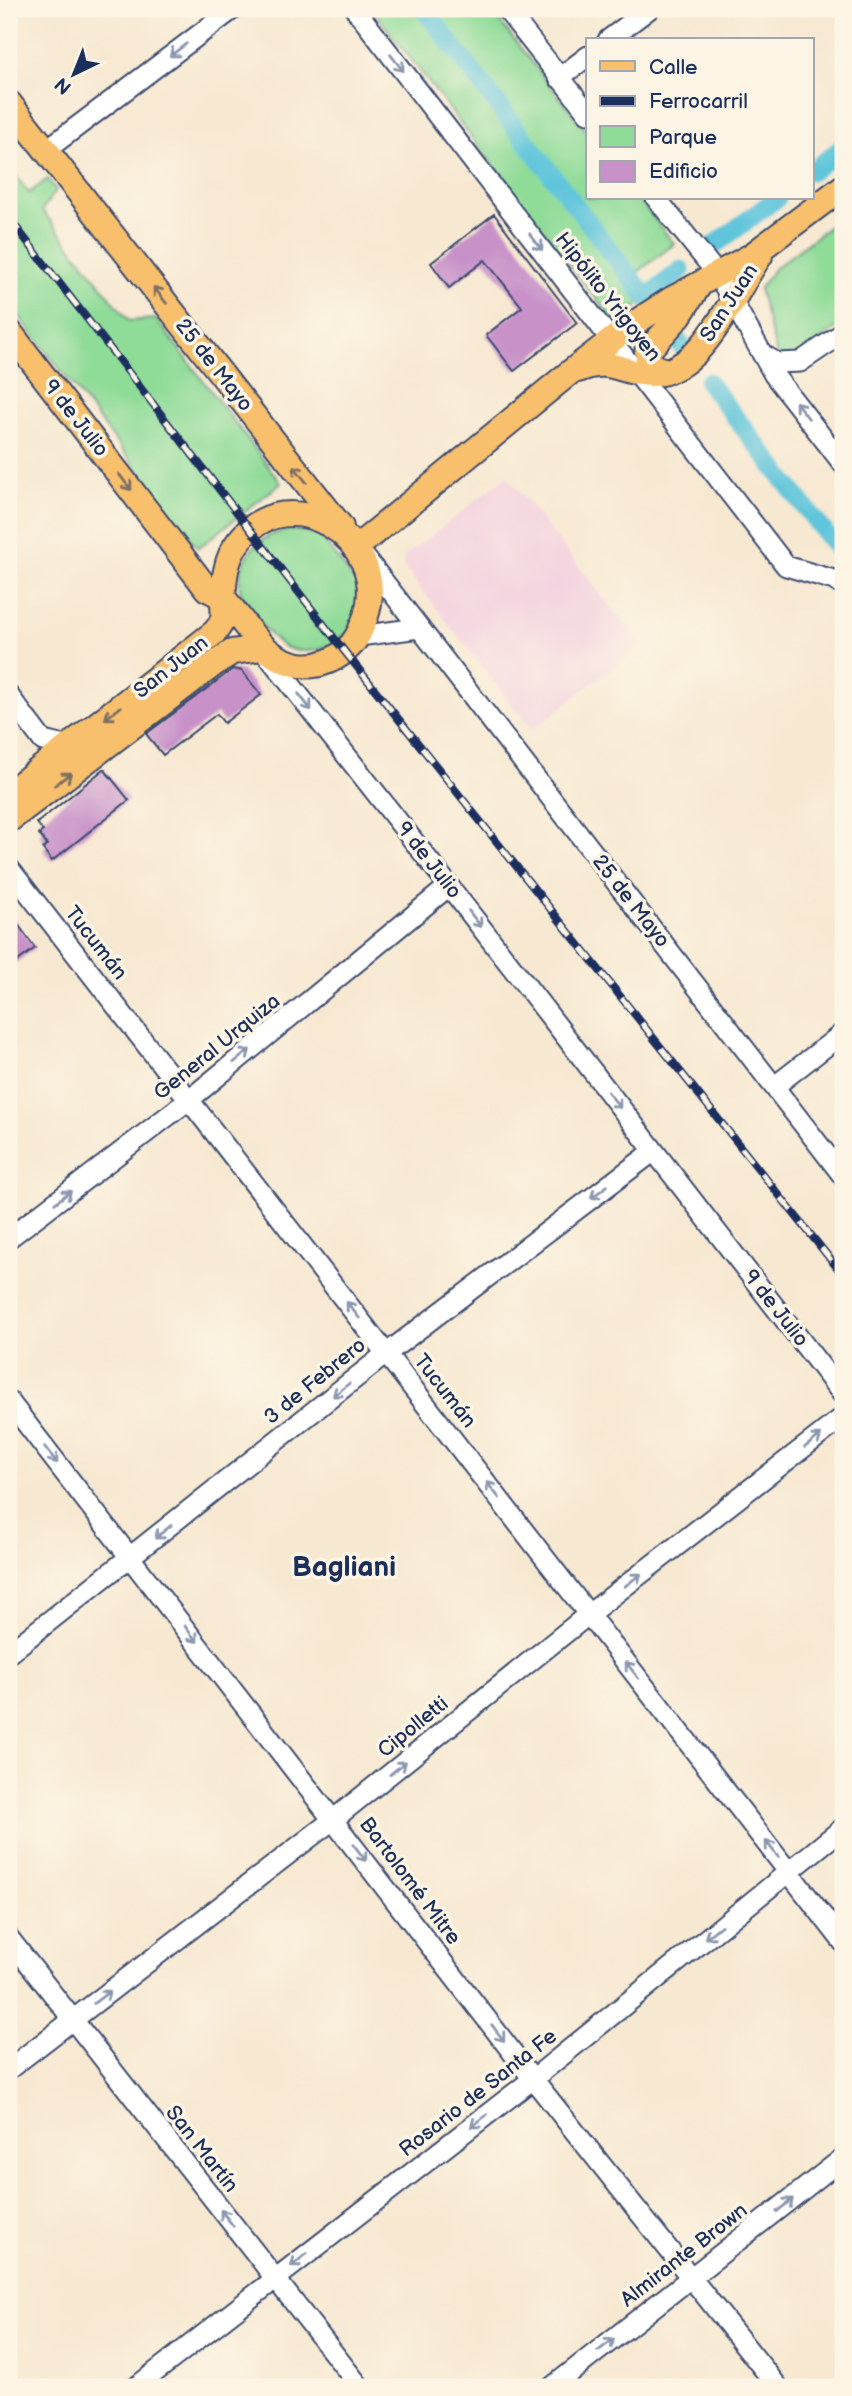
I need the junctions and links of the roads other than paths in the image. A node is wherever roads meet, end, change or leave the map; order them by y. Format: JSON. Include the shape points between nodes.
{"nodes":[{"id":1,"x":233,"y":9,"type":"edge"},
{"id":2,"x":355,"y":9,"type":"edge"},
{"id":3,"x":506,"y":9,"type":"edge"},
{"id":4,"x":649,"y":9,"type":"edge"},
{"id":5,"x":611,"y":38,"type":"edge"},
{"id":6,"x":586,"y":58,"type":"edge"},
{"id":7,"x":559,"y":78,"type":"junction"},
{"id":8,"x":9,"y":103,"type":"edge"},
{"id":9,"x":586,"y":111,"type":"edge"},
{"id":10,"x":46,"y":150,"type":"junction"},
{"id":11,"x":843,"y":187,"type":"edge"},
{"id":12,"x":657,"y":200,"type":"edge"},
{"id":13,"x":769,"y":244,"type":"junction"},
{"id":14,"x":709,"y":279,"type":"junction"},
{"id":15,"x":733,"y":299,"type":"junction"},
{"id":16,"x":9,"y":331,"type":"edge"},
{"id":17,"x":843,"y":333,"type":"edge"},
{"id":18,"x":612,"y":340,"type":"junction"},
{"id":19,"x":761,"y":353,"type":"junction"},
{"id":20,"x":669,"y":371,"type":"junction"},
{"id":21,"x":637,"y":373,"type":"junction"},
{"id":22,"x":568,"y":374,"type":"junction"},
{"id":23,"x":843,"y":464,"type":"edge"},
{"id":24,"x":357,"y":547,"type":"junction"},
{"id":25,"x":843,"y":586,"type":"edge"},
{"id":26,"x":223,"y":598,"type":"junction"},
{"id":27,"x":419,"y":628,"type":"junction"},
{"id":28,"x":359,"y":636,"type":"junction"},
{"id":29,"x":262,"y":648,"type":"junction"},
{"id":30,"x":9,"y":696,"type":"edge"},
{"id":31,"x":69,"y":747,"type":"junction"},
{"id":32,"x":9,"y":793,"type":"edge"},
{"id":33,"x":9,"y":820,"type":"edge"},
{"id":34,"x":9,"y":868,"type":"edge"},
{"id":35,"x":449,"y":886,"type":"junction"},
{"id":36,"x":843,"y":1033,"type":"edge"},
{"id":37,"x":775,"y":1086,"type":"junction"},
{"id":38,"x":190,"y":1099,"type":"junction"},
{"id":39,"x":654,"y":1151,"type":"junction"},
{"id":40,"x":843,"y":1175,"type":"edge"},
{"id":41,"x":9,"y":1238,"type":"edge"},
{"id":42,"x":387,"y":1353,"type":"junction"},
{"id":43,"x":843,"y":1395,"type":"edge"},
{"id":44,"x":9,"y":1401,"type":"edge"},
{"id":45,"x":843,"y":1417,"type":"edge"},
{"id":46,"x":131,"y":1558,"type":"junction"},
{"id":47,"x":589,"y":1614,"type":"junction"},
{"id":48,"x":9,"y":1653,"type":"edge"},
{"id":49,"x":334,"y":1819,"type":"junction"},
{"id":50,"x":843,"y":1828,"type":"edge"},
{"id":51,"x":788,"y":1871,"type":"junction"},
{"id":52,"x":9,"y":1938,"type":"edge"},
{"id":53,"x":843,"y":1942,"type":"edge"},
{"id":54,"x":72,"y":2020,"type":"junction"},
{"id":55,"x":9,"y":2069,"type":"edge"},
{"id":56,"x":533,"y":2079,"type":"junction"},
{"id":57,"x":843,"y":2158,"type":"edge"},
{"id":58,"x":693,"y":2278,"type":"junction"},
{"id":59,"x":276,"y":2279,"type":"junction"},
{"id":60,"x":136,"y":2387,"type":"edge"},
{"id":61,"x":360,"y":2387,"type":"edge"},
{"id":62,"x":552,"y":2387,"type":"edge"},
{"id":63,"x":778,"y":2387,"type":"edge"}],
"edges":[{"from":1,"to":10,"type":"street","one_way":true},
{"from":2,"to":18,"type":"street","name":"Hipólito Yrigoyen","one_way":true},
{"from":3,"to":7,"type":"street"},
{"from":4,"to":5,"type":"street"},
{"from":6,"to":7,"type":"street"},
{"from":7,"to":9,"type":"street"},
{"from":8,"to":10,"type":"main road","name":"25 de Mayo"},
{"from":24,"to":10,"type":"main road","name":"25 de Mayo","one_way":true},
{"from":11,"to":13,"type":"main road","name":"San Juan"},
{"from":12,"to":14,"type":"street"},
{"from":13,"to":14,"type":"main road","name":"San Juan"},
{"from":13,"to":15,"type":"main road","name":"San Juan"},
{"from":14,"to":15,"type":"street"},
{"from":14,"to":18,"type":"main road","name":"San Juan"},
{"from":14,"to":20,"type":"main road","via":[[647,352],[656,368]]},
{"from":15,"to":19,"type":"street"},
{"from":15,"to":20,"type":"main road","name":"San Juan","via":[[702,347]]},
{"from":16,"to":26,"type":"main road","name":"9 de Julio","one_way":true,"via":[[207,589]]},
{"from":17,"to":19,"type":"street","via":[[800,362],[777,363]]},
{"from":18,"to":21,"type":"street","name":"Hipólito Yrigoyen"},
{"from":18,"to":22,"type":"main road","name":"San Juan"},
{"from":23,"to":19,"type":"street","one_way":true},
{"from":20,"to":21,"type":"main road","name":"San Juan"},
{"from":21,"to":22,"type":"main road","name":"San Juan","via":[[592,364]]},
{"from":21,"to":25,"type":"street","name":"Hipólito Yrigoyen","via":[[786,566]]},
{"from":22,"to":24,"type":"main road","name":"San Juan"},
{"from":24,"to":26,"type":"main road","name":"San Juan","via":[[315,518],[267,519],[249,528],[237,543],[227,564]]},
{"from":24,"to":27,"type":"street","name":"25 de Mayo"},
{"from":24,"to":28,"type":"main road","via":[[371,593]]},
{"from":26,"to":29,"type":"main road","name":"9 de Julio"},
{"from":26,"to":31,"type":"main road","name":"San Juan","one_way":true,"via":[[223,618],[215,632]]},
{"from":27,"to":28,"type":"street"},
{"from":27,"to":37,"type":"street","name":"25 de Mayo"},
{"from":28,"to":29,"type":"main road","via":[[345,652],[319,665],[299,665]]},
{"from":33,"to":29,"type":"main road","name":"San Juan","one_way":true,"via":[[214,664],[233,652]]},
{"from":29,"to":35,"type":"street","name":"9 de Julio","one_way":true},
{"from":30,"to":31,"type":"street","via":[[43,741]]},
{"from":31,"to":32,"type":"main road","name":"San Juan"},
{"from":34,"to":38,"type":"street","name":"Tucumán"},
{"from":38,"to":35,"type":"street","name":"General Urquiza","one_way":true},
{"from":35,"to":39,"type":"street","name":"9 de Julio","one_way":true},
{"from":36,"to":37,"type":"street"},
{"from":37,"to":40,"type":"street","name":"25 de Mayo"},
{"from":41,"to":38,"type":"street","name":"General Urquiza","one_way":true},
{"from":42,"to":38,"type":"street","name":"Tucumán","one_way":true},
{"from":39,"to":42,"type":"street","name":"3 de Febrero","one_way":true},
{"from":39,"to":43,"type":"street","name":"9 de Julio"},
{"from":42,"to":46,"type":"street","name":"3 de Febrero","one_way":true},
{"from":47,"to":42,"type":"street","name":"Tucumán","one_way":true},
{"from":44,"to":46,"type":"street","name":"Bartolomé Mitre","one_way":true},
{"from":47,"to":45,"type":"street","name":"Cipolletti","one_way":true},
{"from":46,"to":48,"type":"street","name":"3 de Febrero"},
{"from":46,"to":49,"type":"street","name":"Bartolomé Mitre","one_way":true},
{"from":49,"to":47,"type":"street","name":"Cipolletti","one_way":true},
{"from":51,"to":47,"type":"street","name":"Tucumán","one_way":true},
{"from":54,"to":49,"type":"street","name":"Cipolletti","one_way":true},
{"from":49,"to":56,"type":"street","name":"Bartolomé Mitre","one_way":true},
{"from":50,"to":51,"type":"street","name":"Rosario de Santa Fe"},
{"from":51,"to":53,"type":"street","name":"Tucumán"},
{"from":51,"to":56,"type":"street","name":"Rosario de Santa Fe","one_way":true},
{"from":52,"to":54,"type":"street","name":"San Martín"},
{"from":54,"to":55,"type":"street","name":"Cipolletti"},
{"from":59,"to":54,"type":"street","name":"San Martín","one_way":true},
{"from":56,"to":58,"type":"street","name":"Bartolomé Mitre"},
{"from":56,"to":59,"type":"street","name":"Rosario de Santa Fe","one_way":true},
{"from":58,"to":57,"type":"street","name":"Almirante Brown","one_way":true},
{"from":62,"to":58,"type":"street","name":"Almirante Brown","one_way":true},
{"from":58,"to":63,"type":"street","name":"Bartolomé Mitre"},
{"from":59,"to":60,"type":"street","name":"Rosario de Santa Fe"},
{"from":59,"to":61,"type":"street","name":"San Martín"}]}
